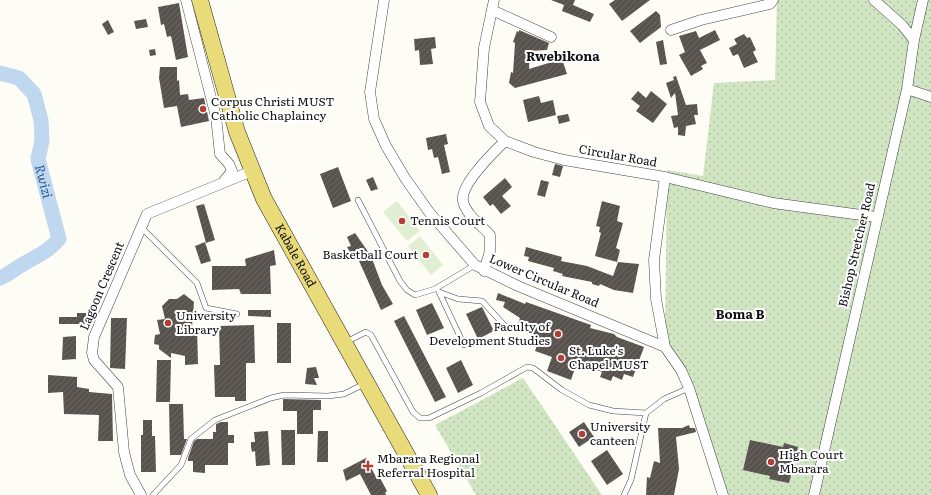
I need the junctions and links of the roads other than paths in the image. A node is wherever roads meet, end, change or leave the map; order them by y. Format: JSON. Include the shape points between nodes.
{"nodes":[{"id":1,"x":186,"y":0,"type":"edge"},
{"id":2,"x":200,"y":0,"type":"edge"},
{"id":3,"x":384,"y":0,"type":"edge"},
{"id":4,"x":774,"y":0,"type":"edge"},
{"id":5,"x":874,"y":0,"type":"edge"},
{"id":6,"x":923,"y":0,"type":"edge"},
{"id":7,"x":493,"y":5,"type":"edge"},
{"id":8,"x":918,"y":20,"type":"junction"},
{"id":9,"x":902,"y":24,"type":"junction"},
{"id":10,"x":670,"y":30,"type":"dead end"},
{"id":11,"x":551,"y":36,"type":"dead end"},
{"id":12,"x":914,"y":40,"type":"junction"},
{"id":13,"x":907,"y":89,"type":"junction"},
{"id":14,"x":931,"y":96,"type":"edge"},
{"id":15,"x":505,"y":141,"type":"junction"},
{"id":16,"x":252,"y":171,"type":"junction"},
{"id":17,"x":665,"y":177,"type":"junction"},
{"id":18,"x":224,"y":181,"type":"junction"},
{"id":19,"x":358,"y":200,"type":"dead end"},
{"id":20,"x":876,"y":217,"type":"junction"},
{"id":21,"x":141,"y":227,"type":"junction"},
{"id":22,"x":475,"y":265,"type":"junction"},
{"id":23,"x":484,"y":271,"type":"junction"},
{"id":24,"x":437,"y":290,"type":"junction"},
{"id":25,"x":236,"y":314,"type":"dead end"},
{"id":26,"x":504,"y":326,"type":"dead end"},
{"id":27,"x":345,"y":342,"type":"junction"},
{"id":28,"x":464,"y":345,"type":"dead end"},
{"id":29,"x":665,"y":347,"type":"junction"},
{"id":30,"x":367,"y":383,"type":"junction"},
{"id":31,"x":689,"y":388,"type":"junction"},
{"id":32,"x":646,"y":413,"type":"junction"},
{"id":33,"x":141,"y":495,"type":"edge"},
{"id":34,"x":153,"y":495,"type":"edge"},
{"id":35,"x":429,"y":495,"type":"edge"},
{"id":36,"x":624,"y":495,"type":"edge"},
{"id":37,"x":723,"y":495,"type":"edge"},
{"id":38,"x":814,"y":495,"type":"edge"}],
"edges":[{"from":1,"to":18,"type":"street","via":[[216,117],[219,149],[232,171]]},
{"from":2,"to":16,"type":"main road","name":"Kabale Road","via":[[234,120]]},
{"from":3,"to":22,"type":"street","name":"Lower Circular Road","via":[[370,92],[374,119],[405,178],[433,218]]},
{"from":4,"to":10,"type":"street","via":[[770,4],[700,20]]},
{"from":5,"to":9,"type":"street"},
{"from":6,"to":8,"type":"street","name":"Bishop Stretcher Road"},
{"from":7,"to":11,"type":"street"},
{"from":7,"to":15,"type":"street","name":"Circular Road","via":[[484,48],[480,102],[489,126]]},
{"from":8,"to":9,"type":"street"},
{"from":8,"to":12,"type":"street","name":"Bishop Stretcher Road"},
{"from":9,"to":12,"type":"street"},
{"from":12,"to":13,"type":"street","name":"Bishop Stretcher Road"},
{"from":13,"to":14,"type":"street"},
{"from":13,"to":20,"type":"street","name":"Bishop Stretcher Road"},
{"from":15,"to":17,"type":"street","name":"Circular Road","via":[[564,160]]},
{"from":15,"to":23,"type":"street","via":[[470,181],[463,200],[470,215],[490,235],[490,251]]},
{"from":16,"to":18,"type":"street","name":"Lagoon Crescent"},
{"from":16,"to":27,"type":"main road","name":"Kabale Road","via":[[264,199]]},
{"from":17,"to":20,"type":"street","name":"Circular Road","via":[[773,203]]},
{"from":17,"to":29,"type":"street","via":[[654,260],[656,299]]},
{"from":18,"to":21,"type":"street","name":"Lagoon Crescent","via":[[211,189],[147,214]]},
{"from":19,"to":24,"type":"lane","via":[[407,290],[415,294]]},
{"from":20,"to":38,"type":"street","name":"Bishop Stretcher Road"},
{"from":21,"to":25,"type":"lane","via":[[197,283],[206,308]]},
{"from":21,"to":33,"type":"street","name":"Lagoon Crescent","via":[[94,337],[92,353],[98,366],[118,386],[124,452],[130,475]]},
{"from":22,"to":23,"type":"street","name":"Lower Circular Road"},
{"from":22,"to":24,"type":"lane"},
{"from":23,"to":29,"type":"street","name":"Lower Circular Road"},
{"from":24,"to":26,"type":"lane","via":[[458,300],[482,300]]},
{"from":24,"to":28,"type":"lane"},
{"from":27,"to":30,"type":"main road","name":"Kabale Road"},
{"from":27,"to":32,"type":"lane","via":[[366,332],[371,335],[414,412],[420,418],[429,418],[527,367],[533,368],[562,390],[589,405],[614,411]]},
{"from":29,"to":31,"type":"street"},
{"from":30,"to":34,"type":"lane","via":[[344,394],[278,396],[221,417],[191,439],[181,465]]},
{"from":30,"to":35,"type":"main road","name":"Kabale Road"},
{"from":31,"to":32,"type":"lane","via":[[664,399]]},
{"from":31,"to":37,"type":"street"},
{"from":32,"to":36,"type":"lane","via":[[631,480]]}]}
